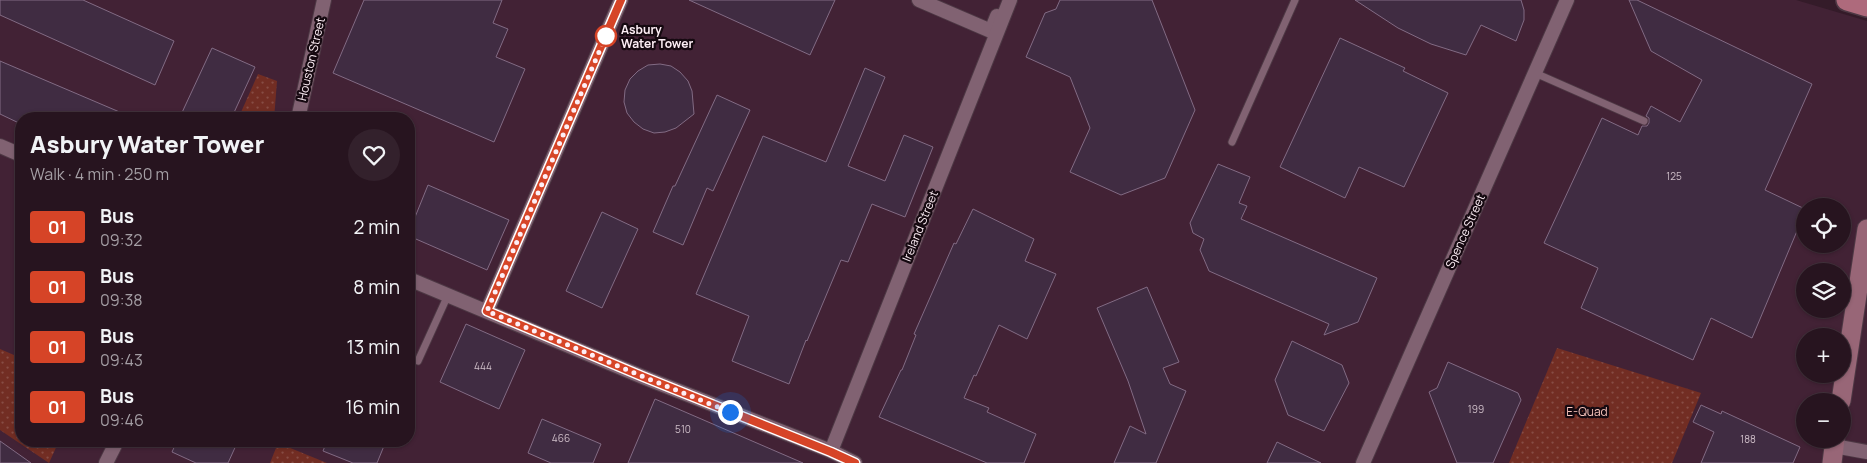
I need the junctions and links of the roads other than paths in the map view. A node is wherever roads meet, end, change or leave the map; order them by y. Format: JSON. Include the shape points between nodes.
{"nodes":[{"id":1,"x":324,"y":0,"type":"edge"},
{"id":2,"x":919,"y":0,"type":"edge"},
{"id":3,"x":1008,"y":0,"type":"edge"},
{"id":4,"x":1296,"y":0,"type":"edge"},
{"id":5,"x":1567,"y":0,"type":"edge"},
{"id":6,"x":1847,"y":0,"type":"edge"},
{"id":7,"x":617,"y":1,"type":"edge"},
{"id":8,"x":1867,"y":6,"type":"edge"},
{"id":9,"x":1535,"y":73,"type":"junction"},
{"id":10,"x":300,"y":112,"type":"edge"},
{"id":11,"x":1644,"y":121,"type":"dead end"},
{"id":12,"x":1232,"y":142,"type":"dead end"},
{"id":13,"x":0,"y":146,"type":"edge"},
{"id":14,"x":15,"y":152,"type":"edge"},
{"id":15,"x":1867,"y":229,"type":"edge"},
{"id":16,"x":415,"y":281,"type":"edge"},
{"id":17,"x":448,"y":295,"type":"junction"},
{"id":18,"x":487,"y":311,"type":"junction"},
{"id":19,"x":418,"y":361,"type":"dead end"},
{"id":20,"x":1842,"y":393,"type":"edge"},
{"id":21,"x":114,"y":447,"type":"edge"},
{"id":22,"x":1834,"y":449,"type":"edge"},
{"id":23,"x":831,"y":452,"type":"junction"},
{"id":24,"x":1867,"y":452,"type":"edge"},
{"id":25,"x":106,"y":463,"type":"edge"},
{"id":26,"x":855,"y":463,"type":"edge"},
{"id":27,"x":1363,"y":463,"type":"edge"}],
"edges":[{"from":1,"to":10,"type":"street","name":"Houston Street"},
{"from":2,"to":3,"type":"street","name":"Ireland Street","via":[[990,31]]},
{"from":3,"to":23,"type":"street","name":"Ireland Street"},
{"from":4,"to":12,"type":"lane"},
{"from":5,"to":9,"type":"street","name":"Spence Street"},
{"from":6,"to":8,"type":"main road"},
{"from":7,"to":18,"type":"street"},
{"from":9,"to":11,"type":"lane"},
{"from":9,"to":27,"type":"street","name":"Spence Street"},
{"from":13,"to":14,"type":"street"},
{"from":15,"to":20,"type":"street"},
{"from":16,"to":17,"type":"street"},
{"from":17,"to":18,"type":"street"},
{"from":17,"to":19,"type":"lane"},
{"from":18,"to":23,"type":"street"},
{"from":21,"to":25,"type":"street"},
{"from":22,"to":24,"type":"street"},
{"from":23,"to":26,"type":"street"}]}
